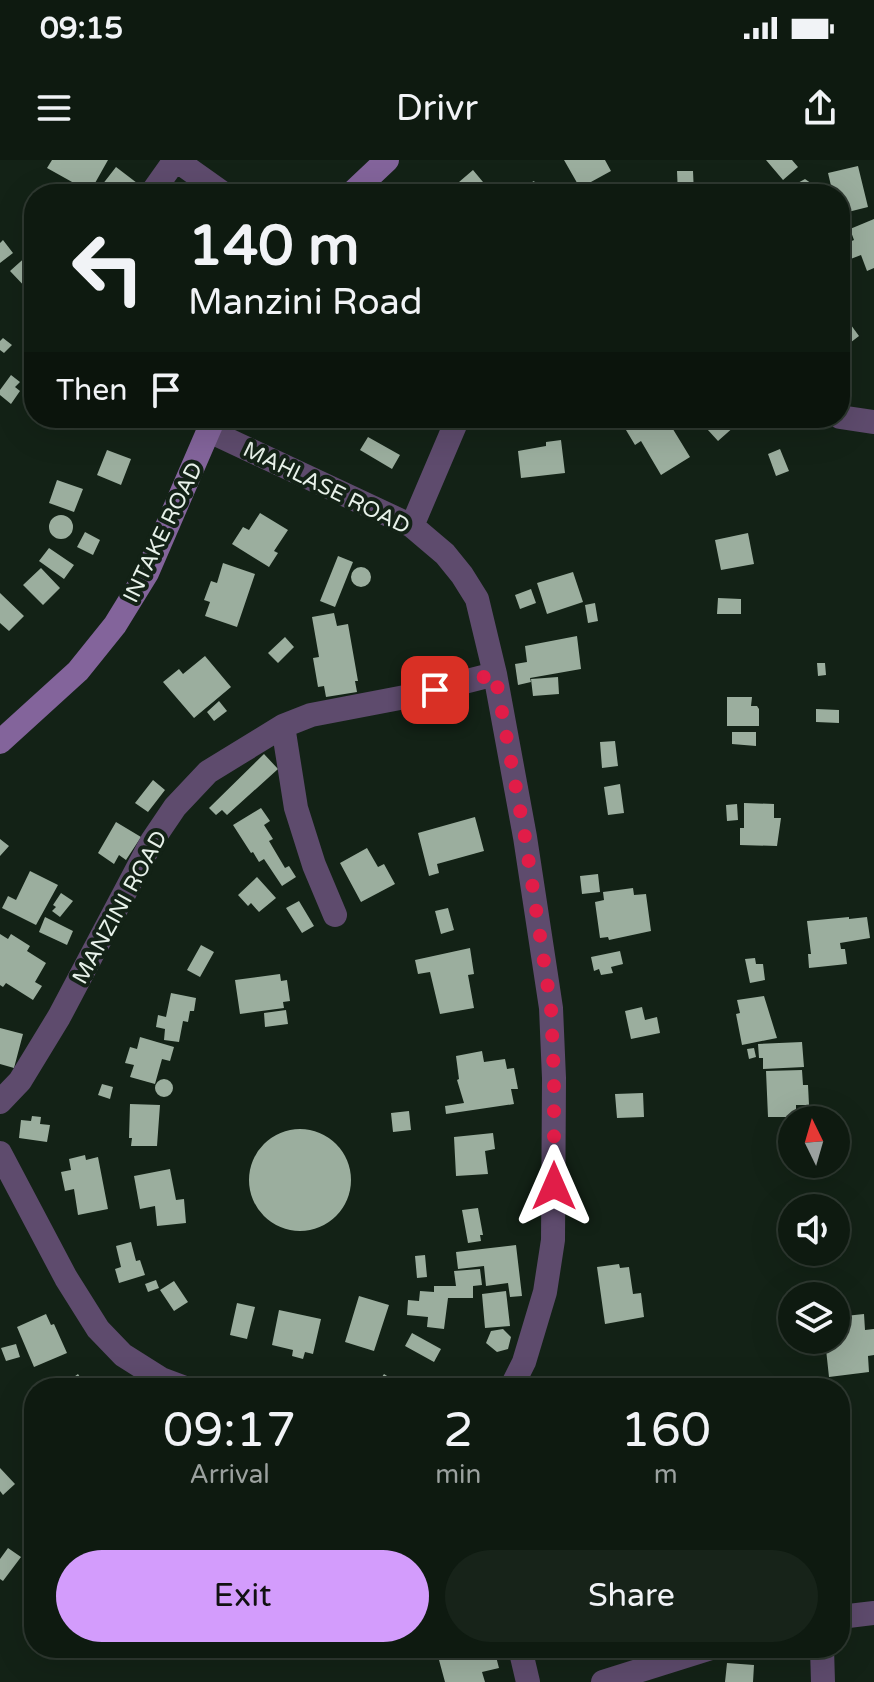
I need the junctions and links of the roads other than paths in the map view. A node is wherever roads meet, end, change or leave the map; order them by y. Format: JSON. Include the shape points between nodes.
{"nodes":[{"id":1,"x":176,"y":160,"type":"edge"},
{"id":2,"x":387,"y":160,"type":"edge"},
{"id":3,"x":158,"y":184,"type":"edge"},
{"id":4,"x":210,"y":184,"type":"edge"},
{"id":5,"x":362,"y":184,"type":"edge"},
{"id":6,"x":850,"y":418,"type":"edge"},
{"id":7,"x":874,"y":422,"type":"edge"},
{"id":8,"x":209,"y":428,"type":"edge"},
{"id":9,"x":219,"y":428,"type":"edge"},
{"id":10,"x":454,"y":428,"type":"edge"},
{"id":11,"x":874,"y":430,"type":"edge"},
{"id":12,"x":412,"y":526,"type":"junction"},
{"id":13,"x":495,"y":674,"type":"junction"},
{"id":14,"x":283,"y":726,"type":"junction"},
{"id":15,"x":0,"y":742,"type":"edge"},
{"id":16,"x":335,"y":915,"type":"dead end"},
{"id":17,"x":0,"y":1102,"type":"edge"},
{"id":18,"x":0,"y":1153,"type":"edge"},
{"id":19,"x":159,"y":1378,"type":"edge"},
{"id":20,"x":516,"y":1378,"type":"edge"},
{"id":21,"x":874,"y":1613,"type":"edge"},
{"id":22,"x":850,"y":1616,"type":"edge"},
{"id":23,"x":522,"y":1658,"type":"edge"},
{"id":24,"x":679,"y":1658,"type":"edge"},
{"id":25,"x":822,"y":1658,"type":"edge"},
{"id":26,"x":528,"y":1682,"type":"edge"},
{"id":27,"x":603,"y":1682,"type":"edge"},
{"id":28,"x":823,"y":1682,"type":"edge"}],
"edges":[{"from":1,"to":3,"type":"street"},
{"from":1,"to":4,"type":"street"},
{"from":2,"to":5,"type":"street"},
{"from":6,"to":7,"type":"street"},
{"from":7,"to":11,"type":"street"},
{"from":8,"to":15,"type":"street","name":"INTAKE ROAD","via":[[147,573],[115,625],[78,671]]},
{"from":9,"to":12,"type":"street","name":"MAHLASE ROAD"},
{"from":10,"to":12,"type":"street"},
{"from":12,"to":13,"type":"street","name":"MAHLASE ROAD","via":[[445,554],[477,599]]},
{"from":13,"to":14,"type":"street","name":"MANZINI ROAD","via":[[311,715]]},
{"from":13,"to":20,"type":"street","name":"MAHLASE ROAD","via":[[551,1008],[554,1078],[553,1240],[545,1292]]},
{"from":14,"to":16,"type":"street","via":[[296,808]]},
{"from":14,"to":17,"type":"street","name":"MANZINI ROAD","via":[[208,772],[175,807],[59,1017],[20,1081]]},
{"from":18,"to":19,"type":"street","via":[[98,1329],[123,1355]]},
{"from":21,"to":22,"type":"street"},
{"from":23,"to":26,"type":"street"},
{"from":24,"to":27,"type":"street"},
{"from":25,"to":28,"type":"street"}]}
